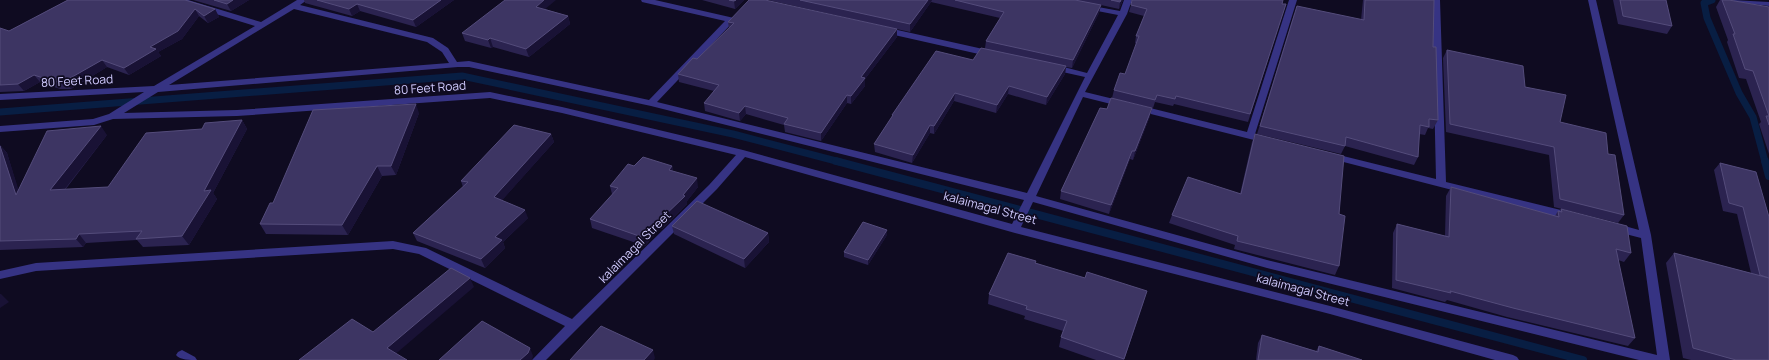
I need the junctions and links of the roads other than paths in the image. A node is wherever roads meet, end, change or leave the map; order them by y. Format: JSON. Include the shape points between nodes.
{"nodes":[{"id":1,"x":180,"y":0,"type":"edge"},
{"id":2,"x":303,"y":0,"type":"edge"},
{"id":3,"x":645,"y":0,"type":"edge"},
{"id":4,"x":1128,"y":0,"type":"edge"},
{"id":5,"x":1293,"y":0,"type":"edge"},
{"id":6,"x":1436,"y":0,"type":"edge"},
{"id":7,"x":1592,"y":0,"type":"edge"},
{"id":8,"x":1736,"y":0,"type":"edge"},
{"id":9,"x":1769,"y":4,"type":"edge"},
{"id":10,"x":1078,"y":5,"type":"edge"},
{"id":11,"x":293,"y":6,"type":"junction"},
{"id":12,"x":1123,"y":14,"type":"junction"},
{"id":13,"x":261,"y":25,"type":"junction"},
{"id":14,"x":873,"y":28,"type":"edge"},
{"id":15,"x":997,"y":55,"type":"edge"},
{"id":16,"x":455,"y":66,"type":"junction"},
{"id":17,"x":1044,"y":66,"type":"edge"},
{"id":18,"x":1090,"y":76,"type":"junction"},
{"id":19,"x":156,"y":89,"type":"junction"},
{"id":20,"x":1080,"y":94,"type":"junction"},
{"id":21,"x":0,"y":97,"type":"edge"},
{"id":22,"x":651,"y":103,"type":"junction"},
{"id":23,"x":112,"y":116,"type":"junction"},
{"id":24,"x":0,"y":129,"type":"edge"},
{"id":25,"x":759,"y":130,"type":"joint"},
{"id":26,"x":1250,"y":136,"type":"junction"},
{"id":27,"x":1273,"y":142,"type":"edge"},
{"id":28,"x":743,"y":153,"type":"junction"},
{"id":29,"x":1319,"y":153,"type":"edge"},
{"id":30,"x":1441,"y":183,"type":"junction"},
{"id":31,"x":1030,"y":199,"type":"junction"},
{"id":32,"x":1578,"y":218,"type":"edge"},
{"id":33,"x":1601,"y":224,"type":"edge"},
{"id":34,"x":1016,"y":226,"type":"junction"},
{"id":35,"x":1646,"y":235,"type":"junction"},
{"id":36,"x":0,"y":275,"type":"edge"},
{"id":37,"x":574,"y":325,"type":"junction"},
{"id":38,"x":538,"y":360,"type":"edge"},
{"id":39,"x":1513,"y":360,"type":"edge"},
{"id":40,"x":1659,"y":360,"type":"edge"},
{"id":41,"x":1664,"y":360,"type":"edge"}],
"edges":[{"from":1,"to":13,"type":"street"},
{"from":2,"to":11,"type":"street"},
{"from":3,"to":22,"type":"street","via":[[733,18]]},
{"from":4,"to":12,"type":"street"},
{"from":5,"to":26,"type":"street"},
{"from":6,"to":30,"type":"street"},
{"from":7,"to":35,"type":"street"},
{"from":8,"to":9,"type":"street"},
{"from":10,"to":12,"type":"street"},
{"from":11,"to":13,"type":"street"},
{"from":11,"to":16,"type":"street","via":[[430,40],[445,50]]},
{"from":12,"to":18,"type":"street"},
{"from":13,"to":19,"type":"street"},
{"from":14,"to":15,"type":"street"},
{"from":16,"to":19,"type":"street","name":"80 Feet Road"},
{"from":16,"to":22,"type":"street","name":"80 Feet Road","via":[[469,64]]},
{"from":17,"to":18,"type":"street"},
{"from":18,"to":20,"type":"street"},
{"from":19,"to":21,"type":"street","name":"80 Feet Road"},
{"from":19,"to":23,"type":"street","name":"80 Feet Road"},
{"from":20,"to":26,"type":"street"},
{"from":20,"to":31,"type":"street"},
{"from":22,"to":25,"type":"street","name":"80 Feet Road"},
{"from":23,"to":24,"type":"street","name":"80 Feet Road","via":[[94,122]]},
{"from":23,"to":28,"type":"street","name":"80 Feet Road","via":[[237,113],[490,95]]},
{"from":25,"to":31,"type":"street","name":"kalaimagal Street"},
{"from":26,"to":27,"type":"street"},
{"from":28,"to":34,"type":"street","name":"kalaimagal Street"},
{"from":28,"to":37,"type":"street","name":"kalaimagal Street","via":[[713,187]]},
{"from":29,"to":30,"type":"street"},
{"from":30,"to":32,"type":"street"},
{"from":31,"to":34,"type":"street"},
{"from":31,"to":40,"type":"street","name":"kalaimagal Street","via":[[1267,264]]},
{"from":33,"to":35,"type":"street"},
{"from":34,"to":39,"type":"street","name":"kalaimagal Street"},
{"from":35,"to":41,"type":"street"},
{"from":36,"to":37,"type":"street","via":[[36,267],[393,245],[422,251]]},
{"from":37,"to":38,"type":"street","name":"kalaimagal Street"}]}
